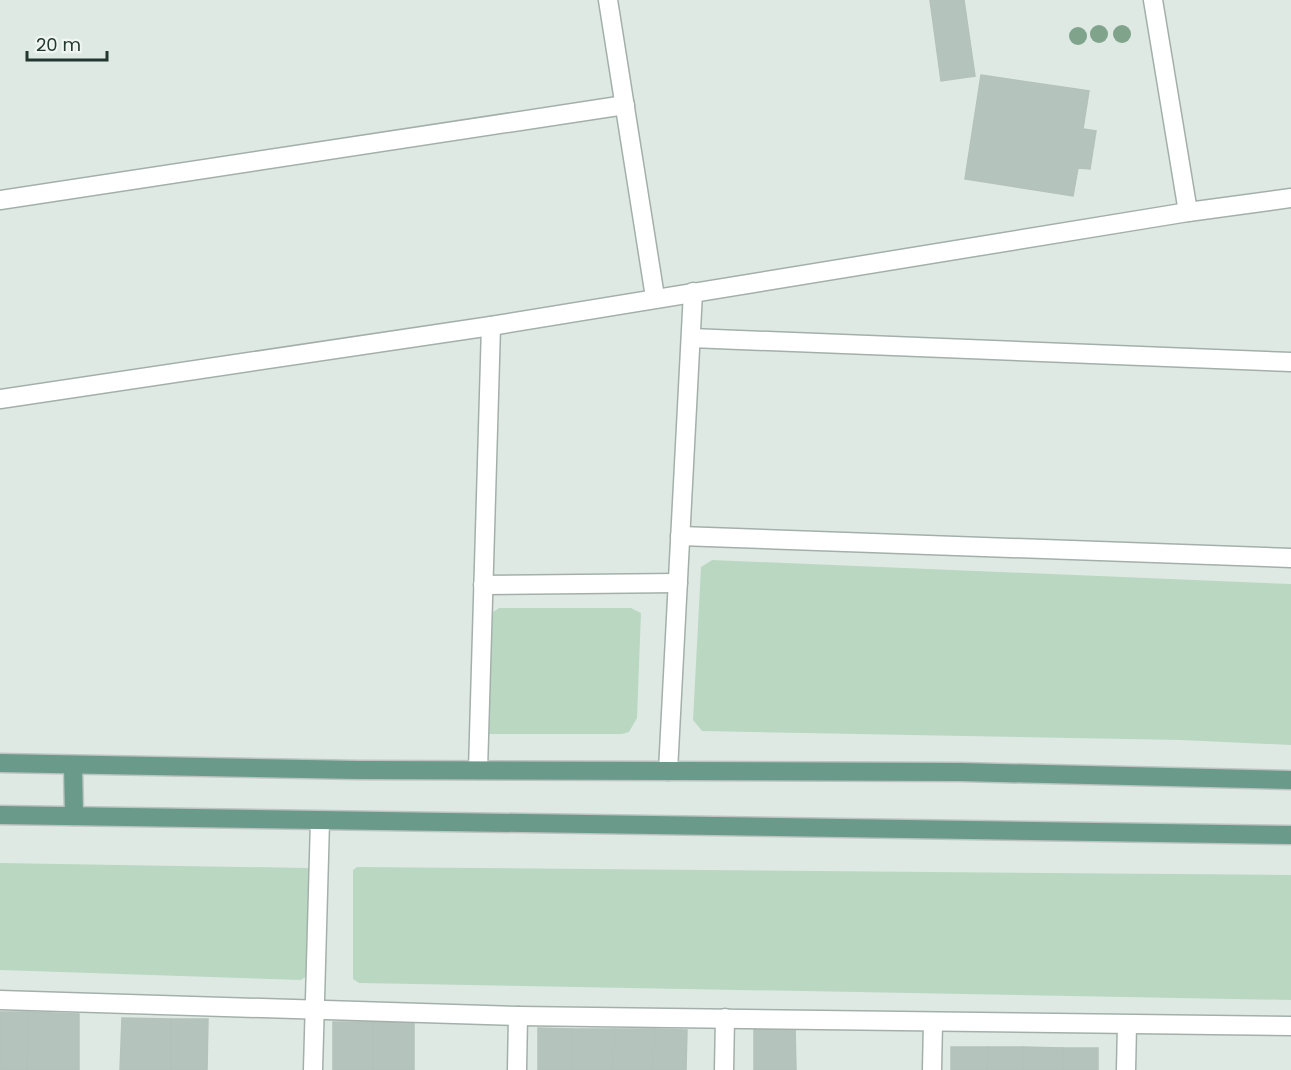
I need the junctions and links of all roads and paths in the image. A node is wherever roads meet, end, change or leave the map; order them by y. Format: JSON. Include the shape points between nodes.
{"nodes":[{"id":1,"x":608,"y":0,"type":"edge"},
{"id":2,"x":1153,"y":0,"type":"edge"},
{"id":3,"x":625,"y":105,"type":"junction"},
{"id":4,"x":1291,"y":198,"type":"edge"},
{"id":5,"x":0,"y":200,"type":"edge"},
{"id":6,"x":1188,"y":212,"type":"junction"},
{"id":7,"x":693,"y":292,"type":"junction"},
{"id":8,"x":655,"y":297,"type":"junction"},
{"id":9,"x":491,"y":326,"type":"junction"},
{"id":10,"x":691,"y":338,"type":"junction"},
{"id":11,"x":1291,"y":362,"type":"edge"},
{"id":12,"x":0,"y":399,"type":"edge"},
{"id":13,"x":681,"y":536,"type":"junction"},
{"id":14,"x":1291,"y":558,"type":"edge"},
{"id":15,"x":678,"y":584,"type":"junction"},
{"id":16,"x":483,"y":585,"type":"junction"},
{"id":17,"x":0,"y":763,"type":"edge"},
{"id":18,"x":73,"y":765,"type":"junction"},
{"id":19,"x":478,"y":770,"type":"junction"},
{"id":20,"x":668,"y":771,"type":"junction"},
{"id":21,"x":1291,"y":780,"type":"edge"},
{"id":22,"x":0,"y":815,"type":"edge"},
{"id":23,"x":74,"y":816,"type":"junction"},
{"id":24,"x":320,"y":821,"type":"junction"},
{"id":25,"x":1291,"y":835,"type":"edge"},
{"id":26,"x":0,"y":1000,"type":"edge"},
{"id":27,"x":316,"y":1010,"type":"junction"},
{"id":28,"x":518,"y":1016,"type":"junction"},
{"id":29,"x":725,"y":1018,"type":"junction"},
{"id":30,"x":933,"y":1022,"type":"junction"},
{"id":31,"x":1127,"y":1025,"type":"junction"},
{"id":32,"x":1291,"y":1026,"type":"edge"},
{"id":33,"x":313,"y":1070,"type":"edge"},
{"id":34,"x":517,"y":1070,"type":"edge"},
{"id":35,"x":724,"y":1070,"type":"edge"},
{"id":36,"x":932,"y":1070,"type":"edge"},
{"id":37,"x":1126,"y":1070,"type":"edge"}],
"edges":[{"from":1,"to":3,"type":"street"},
{"from":2,"to":6,"type":"street"},
{"from":3,"to":5,"type":"street"},
{"from":3,"to":8,"type":"street"},
{"from":4,"to":6,"type":"street"},
{"from":6,"to":7,"type":"street"},
{"from":7,"to":8,"type":"street"},
{"from":7,"to":10,"type":"street"},
{"from":8,"to":9,"type":"street"},
{"from":9,"to":12,"type":"street"},
{"from":9,"to":16,"type":"street"},
{"from":10,"to":11,"type":"street"},
{"from":10,"to":13,"type":"street"},
{"from":13,"to":14,"type":"street"},
{"from":13,"to":15,"type":"street"},
{"from":15,"to":16,"type":"street"},
{"from":15,"to":20,"type":"street"},
{"from":16,"to":19,"type":"street"},
{"from":17,"to":18,"type":"main road"},
{"from":18,"to":19,"type":"main road"},
{"from":18,"to":23,"type":"main road"},
{"from":19,"to":20,"type":"main road"},
{"from":20,"to":21,"type":"main road"},
{"from":22,"to":23,"type":"main road"},
{"from":23,"to":24,"type":"main road"},
{"from":24,"to":25,"type":"main road"},
{"from":24,"to":27,"type":"street"},
{"from":26,"to":27,"type":"street"},
{"from":27,"to":28,"type":"street"},
{"from":27,"to":33,"type":"street"},
{"from":28,"to":29,"type":"street"},
{"from":28,"to":34,"type":"street"},
{"from":29,"to":30,"type":"street"},
{"from":29,"to":35,"type":"street"},
{"from":30,"to":31,"type":"street"},
{"from":30,"to":36,"type":"street"},
{"from":31,"to":32,"type":"street"},
{"from":31,"to":37,"type":"street"}]}
